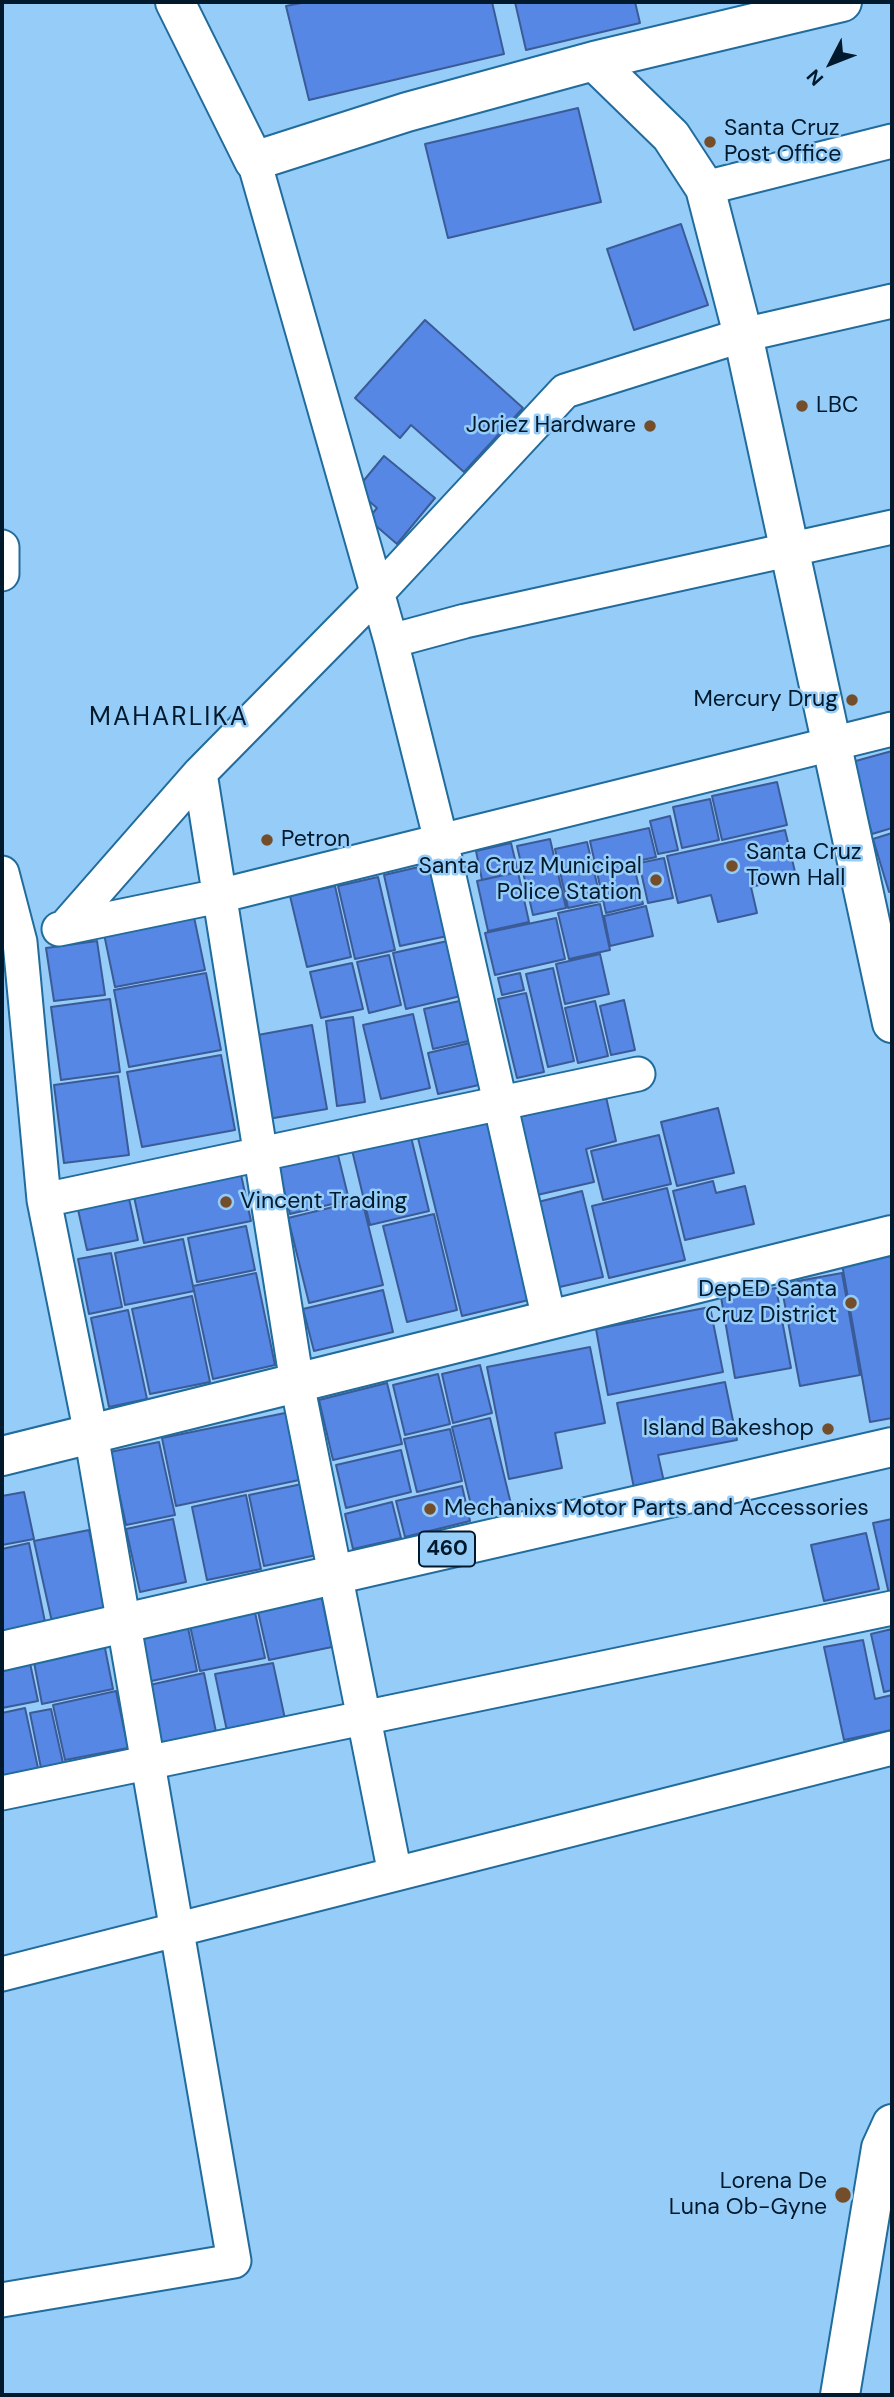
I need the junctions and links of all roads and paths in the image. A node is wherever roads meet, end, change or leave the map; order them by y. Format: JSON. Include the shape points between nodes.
{"nodes":[{"id":1,"x":175,"y":2,"type":"edge"},
{"id":2,"x":842,"y":2,"type":"edge"},
{"id":3,"x":594,"y":61,"type":"junction"},
{"id":4,"x":892,"y":141,"type":"edge"},
{"id":5,"x":254,"y":161,"type":"junction"},
{"id":6,"x":705,"y":188,"type":"junction"},
{"id":7,"x":892,"y":301,"type":"edge"},
{"id":8,"x":743,"y":335,"type":"junction"},
{"id":9,"x":892,"y":527,"type":"edge"},
{"id":10,"x":2,"y":547,"type":"edge"},
{"id":11,"x":789,"y":549,"type":"junction"},
{"id":12,"x":2,"y":574,"type":"edge"},
{"id":13,"x":379,"y":591,"type":"junction"},
{"id":14,"x":391,"y":641,"type":"junction"},
{"id":15,"x":892,"y":729,"type":"edge"},
{"id":16,"x":832,"y":744,"type":"junction"},
{"id":17,"x":200,"y":773,"type":"junction"},
{"id":18,"x":441,"y":841,"type":"junction"},
{"id":19,"x":2,"y":873,"type":"edge"},
{"id":20,"x":219,"y":896,"type":"junction"},
{"id":21,"x":65,"y":927,"type":"junction"},
{"id":22,"x":20,"y":942,"type":"junction"},
{"id":23,"x":892,"y":1023,"type":"edge"},
{"id":24,"x":638,"y":1074,"type":"dead end"},
{"id":25,"x":498,"y":1102,"type":"junction"},
{"id":26,"x":260,"y":1152,"type":"junction"},
{"id":27,"x":44,"y":1200,"type":"junction"},
{"id":28,"x":892,"y":1235,"type":"edge"},
{"id":29,"x":549,"y":1320,"type":"junction"},
{"id":30,"x":297,"y":1382,"type":"junction"},
{"id":31,"x":91,"y":1434,"type":"junction"},
{"id":32,"x":892,"y":1447,"type":"edge"},
{"id":33,"x":2,"y":1456,"type":"edge"},
{"id":34,"x":335,"y":1575,"type":"junction"},
{"id":35,"x":892,"y":1608,"type":"edge"},
{"id":36,"x":124,"y":1623,"type":"junction"},
{"id":37,"x":2,"y":1651,"type":"edge"},
{"id":38,"x":364,"y":1718,"type":"junction"},
{"id":39,"x":892,"y":1748,"type":"edge"},
{"id":40,"x":148,"y":1763,"type":"junction"},
{"id":41,"x":2,"y":1793,"type":"edge"},
{"id":42,"x":395,"y":1874,"type":"junction"},
{"id":43,"x":177,"y":1929,"type":"junction"},
{"id":44,"x":2,"y":1974,"type":"edge"},
{"id":45,"x":888,"y":2139,"type":"edge"},
{"id":46,"x":2,"y":2300,"type":"edge"},
{"id":47,"x":840,"y":2395,"type":"edge"}],
"edges":[{"from":1,"to":5,"type":"main road"},
{"from":2,"to":3,"type":"main road"},
{"from":3,"to":5,"type":"main road","via":[[407,112]]},
{"from":3,"to":6,"type":"main road","via":[[671,136]]},
{"from":4,"to":6,"type":"street"},
{"from":5,"to":13,"type":"street"},
{"from":6,"to":8,"type":"main road"},
{"from":7,"to":8,"type":"street"},
{"from":8,"to":11,"type":"main road"},
{"from":8,"to":13,"type":"street","via":[[565,391]]},
{"from":9,"to":11,"type":"street"},
{"from":10,"to":12,"type":"street"},
{"from":11,"to":14,"type":"street"},
{"from":11,"to":16,"type":"main road"},
{"from":13,"to":14,"type":"street"},
{"from":13,"to":17,"type":"street"},
{"from":14,"to":18,"type":"street"},
{"from":15,"to":16,"type":"street"},
{"from":16,"to":18,"type":"street"},
{"from":16,"to":23,"type":"main road"},
{"from":17,"to":20,"type":"street"},
{"from":17,"to":21,"type":"street"},
{"from":18,"to":20,"type":"street"},
{"from":18,"to":25,"type":"street"},
{"from":19,"to":22,"type":"street"},
{"from":20,"to":21,"type":"street"},
{"from":20,"to":26,"type":"street"},
{"from":21,"to":22,"type":"street"},
{"from":22,"to":27,"type":"street"},
{"from":24,"to":25,"type":"street"},
{"from":25,"to":26,"type":"street"},
{"from":25,"to":29,"type":"street"},
{"from":26,"to":27,"type":"street"},
{"from":26,"to":30,"type":"street"},
{"from":27,"to":31,"type":"street"},
{"from":28,"to":29,"type":"main road"},
{"from":29,"to":30,"type":"main road"},
{"from":30,"to":31,"type":"main road"},
{"from":30,"to":34,"type":"street"},
{"from":31,"to":33,"type":"main road"},
{"from":31,"to":36,"type":"street"},
{"from":32,"to":34,"type":"main road","number":"460"},
{"from":34,"to":36,"type":"main road","number":"460"},
{"from":34,"to":38,"type":"street"},
{"from":35,"to":38,"type":"street"},
{"from":36,"to":37,"type":"main road","number":"460"},
{"from":36,"to":40,"type":"street"},
{"from":38,"to":40,"type":"street"},
{"from":38,"to":42,"type":"street"},
{"from":39,"to":42,"type":"street"},
{"from":40,"to":41,"type":"street"},
{"from":40,"to":43,"type":"street"},
{"from":42,"to":43,"type":"street"},
{"from":43,"to":44,"type":"street"},
{"from":43,"to":46,"type":"street","via":[[234,2261]]},
{"from":45,"to":47,"type":"main road"}]}
